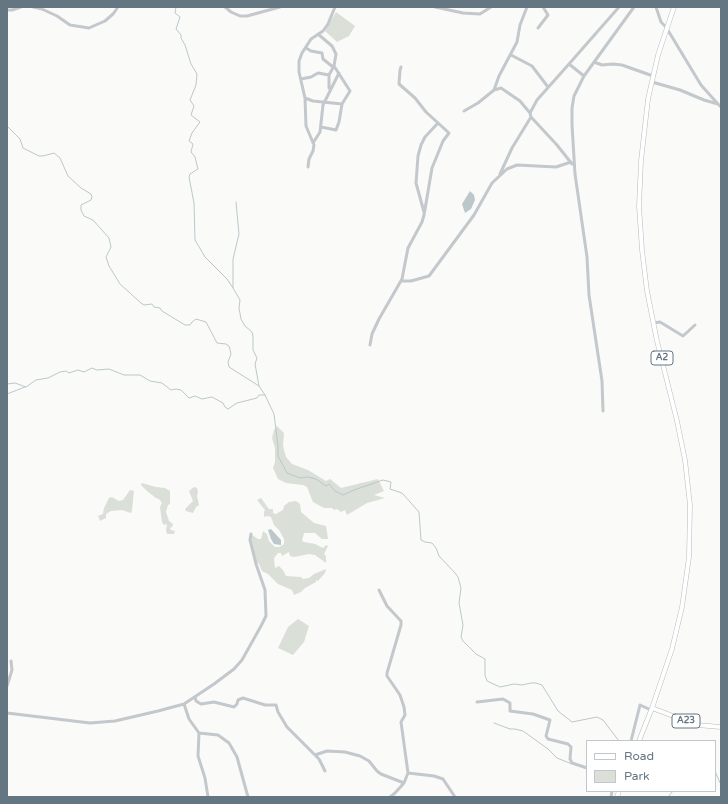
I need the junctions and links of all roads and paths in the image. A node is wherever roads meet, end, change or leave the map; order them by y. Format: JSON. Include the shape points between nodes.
{"nodes":[{"id":1,"x":20,"y":7,"type":"edge"},
{"id":2,"x":33,"y":7,"type":"edge"},
{"id":3,"x":118,"y":7,"type":"edge"},
{"id":4,"x":226,"y":7,"type":"edge"},
{"id":5,"x":280,"y":7,"type":"edge"},
{"id":6,"x":335,"y":7,"type":"edge"},
{"id":7,"x":435,"y":7,"type":"edge"},
{"id":8,"x":491,"y":7,"type":"edge"},
{"id":9,"x":527,"y":7,"type":"edge"},
{"id":10,"x":543,"y":7,"type":"edge"},
{"id":11,"x":620,"y":7,"type":"edge"},
{"id":12,"x":634,"y":7,"type":"edge"},
{"id":13,"x":656,"y":7,"type":"edge"},
{"id":14,"x":674,"y":7,"type":"edge"},
{"id":15,"x":7,"y":10,"type":"edge"},
{"id":16,"x":666,"y":27,"type":"junction"},
{"id":17,"x":538,"y":28,"type":"dead end"},
{"id":18,"x":318,"y":34,"type":"junction"},
{"id":19,"x":306,"y":48,"type":"junction"},
{"id":20,"x":511,"y":55,"type":"junction"},
{"id":21,"x":594,"y":62,"type":"junction"},
{"id":22,"x":569,"y":64,"type":"junction"},
{"id":23,"x":333,"y":66,"type":"junction"},
{"id":24,"x":402,"y":67,"type":"dead end"},
{"id":25,"x":338,"y":73,"type":"junction"},
{"id":26,"x":329,"y":75,"type":"junction"},
{"id":27,"x":584,"y":76,"type":"junction"},
{"id":28,"x":653,"y":76,"type":"junction"},
{"id":29,"x":301,"y":79,"type":"junction"},
{"id":30,"x":652,"y":82,"type":"junction"},
{"id":31,"x":548,"y":87,"type":"junction"},
{"id":32,"x":330,"y":88,"type":"junction"},
{"id":33,"x":494,"y":90,"type":"junction"},
{"id":34,"x":305,"y":98,"type":"junction"},
{"id":35,"x":324,"y":103,"type":"junction"},
{"id":36,"x":342,"y":104,"type":"junction"},
{"id":37,"x":718,"y":104,"type":"junction"},
{"id":38,"x":721,"y":107,"type":"edge"},
{"id":39,"x":464,"y":111,"type":"dead end"},
{"id":40,"x":531,"y":115,"type":"junction"},
{"id":41,"x":438,"y":123,"type":"junction"},
{"id":42,"x":320,"y":127,"type":"junction"},
{"id":43,"x":313,"y":143,"type":"junction"},
{"id":44,"x":505,"y":162,"type":"junction"},
{"id":45,"x":571,"y":162,"type":"junction"},
{"id":46,"x":517,"y":165,"type":"junction"},
{"id":47,"x":308,"y":167,"type":"dead end"},
{"id":48,"x":575,"y":167,"type":"junction"},
{"id":49,"x":500,"y":175,"type":"junction"},
{"id":50,"x":424,"y":212,"type":"junction"},
{"id":51,"x":401,"y":281,"type":"junction"},
{"id":52,"x":653,"y":323,"type":"junction"},
{"id":53,"x":695,"y":325,"type":"dead end"},
{"id":54,"x":370,"y":344,"type":"dead end"},
{"id":55,"x":603,"y":411,"type":"dead end"},
{"id":56,"x":251,"y":534,"type":"dead end"},
{"id":57,"x":379,"y":590,"type":"dead end"},
{"id":58,"x":11,"y":661,"type":"dead end"},
{"id":59,"x":7,"y":686,"type":"edge"},
{"id":60,"x":195,"y":697,"type":"junction"},
{"id":61,"x":477,"y":702,"type":"dead end"},
{"id":62,"x":184,"y":704,"type":"junction"},
{"id":63,"x":652,"y":709,"type":"junction"},
{"id":64,"x":7,"y":713,"type":"edge"},
{"id":65,"x":721,"y":727,"type":"edge"},
{"id":66,"x":199,"y":733,"type":"junction"},
{"id":67,"x":631,"y":740,"type":"edge"},
{"id":68,"x":639,"y":740,"type":"edge"},
{"id":69,"x":315,"y":755,"type":"junction"},
{"id":70,"x":586,"y":768,"type":"edge"},
{"id":71,"x":325,"y":771,"type":"dead end"},
{"id":72,"x":408,"y":773,"type":"junction"},
{"id":73,"x":404,"y":783,"type":"junction"},
{"id":74,"x":208,"y":797,"type":"edge"},
{"id":75,"x":248,"y":797,"type":"edge"},
{"id":76,"x":390,"y":797,"type":"edge"},
{"id":77,"x":456,"y":797,"type":"edge"}],
"edges":[{"from":1,"to":15,"type":"street"},
{"from":2,"to":3,"type":"street","via":[[57,16],[70,25],[89,28],[105,21]]},
{"from":4,"to":5,"type":"street","via":[[230,12],[247,16]]},
{"from":6,"to":18,"type":"street","via":[[328,24]]},
{"from":7,"to":8,"type":"street","via":[[480,14]]},
{"from":9,"to":20,"type":"street","via":[[520,25],[519,38]]},
{"from":10,"to":17,"type":"street","via":[[548,15]]},
{"from":11,"to":22,"type":"street"},
{"from":12,"to":21,"type":"street"},
{"from":13,"to":16,"type":"street","via":[[661,22]]},
{"from":14,"to":16,"type":"main road","number":"A2"},
{"from":16,"to":28,"type":"main road","number":"A2"},
{"from":16,"to":37,"type":"street","via":[[701,85]]},
{"from":18,"to":19,"type":"street","via":[[311,39]]},
{"from":18,"to":23,"type":"street","via":[[332,46],[336,54]]},
{"from":19,"to":23,"type":"street","via":[[322,53],[324,59]]},
{"from":19,"to":29,"type":"street","via":[[299,66]]},
{"from":20,"to":31,"type":"street","via":[[532,66]]},
{"from":20,"to":33,"type":"street"},
{"from":21,"to":27,"type":"street"},
{"from":21,"to":28,"type":"street","via":[[602,65],[622,65]]},
{"from":22,"to":27,"type":"street"},
{"from":22,"to":31,"type":"street"},
{"from":23,"to":25,"type":"street"},
{"from":23,"to":26,"type":"street"},
{"from":24,"to":41,"type":"street","via":[[399,84]]},
{"from":25,"to":32,"type":"street"},
{"from":25,"to":36,"type":"street","via":[[350,91]]},
{"from":26,"to":29,"type":"street","via":[[318,73]]},
{"from":26,"to":32,"type":"street"},
{"from":27,"to":48,"type":"street","via":[[574,96],[572,108]]},
{"from":28,"to":30,"type":"main road","number":"A2"},
{"from":29,"to":34,"type":"street"},
{"from":30,"to":37,"type":"street"},
{"from":30,"to":52,"type":"main road","number":"A2","via":[[642,145],[639,206],[644,268]]},
{"from":31,"to":40,"type":"street","via":[[537,100]]},
{"from":32,"to":35,"type":"street"},
{"from":33,"to":39,"type":"street"},
{"from":33,"to":40,"type":"street","via":[[503,89],[520,101]]},
{"from":34,"to":35,"type":"street"},
{"from":34,"to":43,"type":"street","via":[[306,126]]},
{"from":35,"to":36,"type":"street"},
{"from":35,"to":42,"type":"street"},
{"from":36,"to":42,"type":"street","via":[[336,130]]},
{"from":37,"to":38,"type":"street"},
{"from":40,"to":44,"type":"street"},
{"from":40,"to":45,"type":"street"},
{"from":41,"to":50,"type":"street","via":[[425,137],[418,156],[416,183]]},
{"from":41,"to":50,"type":"street","via":[[449,133],[432,168]]},
{"from":42,"to":43,"type":"street"},
{"from":43,"to":47,"type":"street"},
{"from":44,"to":46,"type":"street"},
{"from":44,"to":49,"type":"street"},
{"from":45,"to":46,"type":"street","via":[[556,167]]},
{"from":45,"to":48,"type":"street"},
{"from":46,"to":49,"type":"street"},
{"from":48,"to":55,"type":"street","via":[[587,257],[589,295],[602,381]]},
{"from":49,"to":51,"type":"street","via":[[429,276]]},
{"from":50,"to":51,"type":"street","via":[[422,222],[408,248]]},
{"from":51,"to":54,"type":"street","via":[[379,319]]},
{"from":52,"to":53,"type":"street","via":[[660,322],[683,336]]},
{"from":52,"to":63,"type":"main road","number":"A2","via":[[685,460],[690,531],[686,582],[678,627]]},
{"from":56,"to":60,"type":"street","via":[[250,540],[265,590],[264,620],[249,649],[234,669]]},
{"from":57,"to":72,"type":"street","via":[[387,606],[400,621],[387,673],[404,707],[401,722]]},
{"from":58,"to":59,"type":"street","via":[[12,670]]},
{"from":60,"to":62,"type":"street"},
{"from":60,"to":69,"type":"street","via":[[201,704],[214,702],[234,707],[238,700],[243,698],[265,705],[276,705],[287,727]]},
{"from":61,"to":70,"type":"street","via":[[503,699],[510,703],[510,711],[533,714],[550,720],[546,736],[548,739],[568,744],[571,747],[572,763]]},
{"from":62,"to":64,"type":"street","via":[[97,723]]},
{"from":62,"to":66,"type":"street","via":[[189,719]]},
{"from":63,"to":65,"type":"main road","number":"A23","via":[[697,725]]},
{"from":63,"to":67,"type":"street","via":[[640,705]]},
{"from":63,"to":68,"type":"main road","number":"A2"},
{"from":66,"to":74,"type":"street","via":[[198,756]]},
{"from":66,"to":75,"type":"street","via":[[218,735],[229,743],[237,757]]},
{"from":69,"to":71,"type":"street"},
{"from":69,"to":73,"type":"street","via":[[327,751],[360,756],[369,761],[377,771]]},
{"from":72,"to":73,"type":"street"},
{"from":72,"to":77,"type":"street","via":[[443,779]]},
{"from":73,"to":76,"type":"street"}]}
